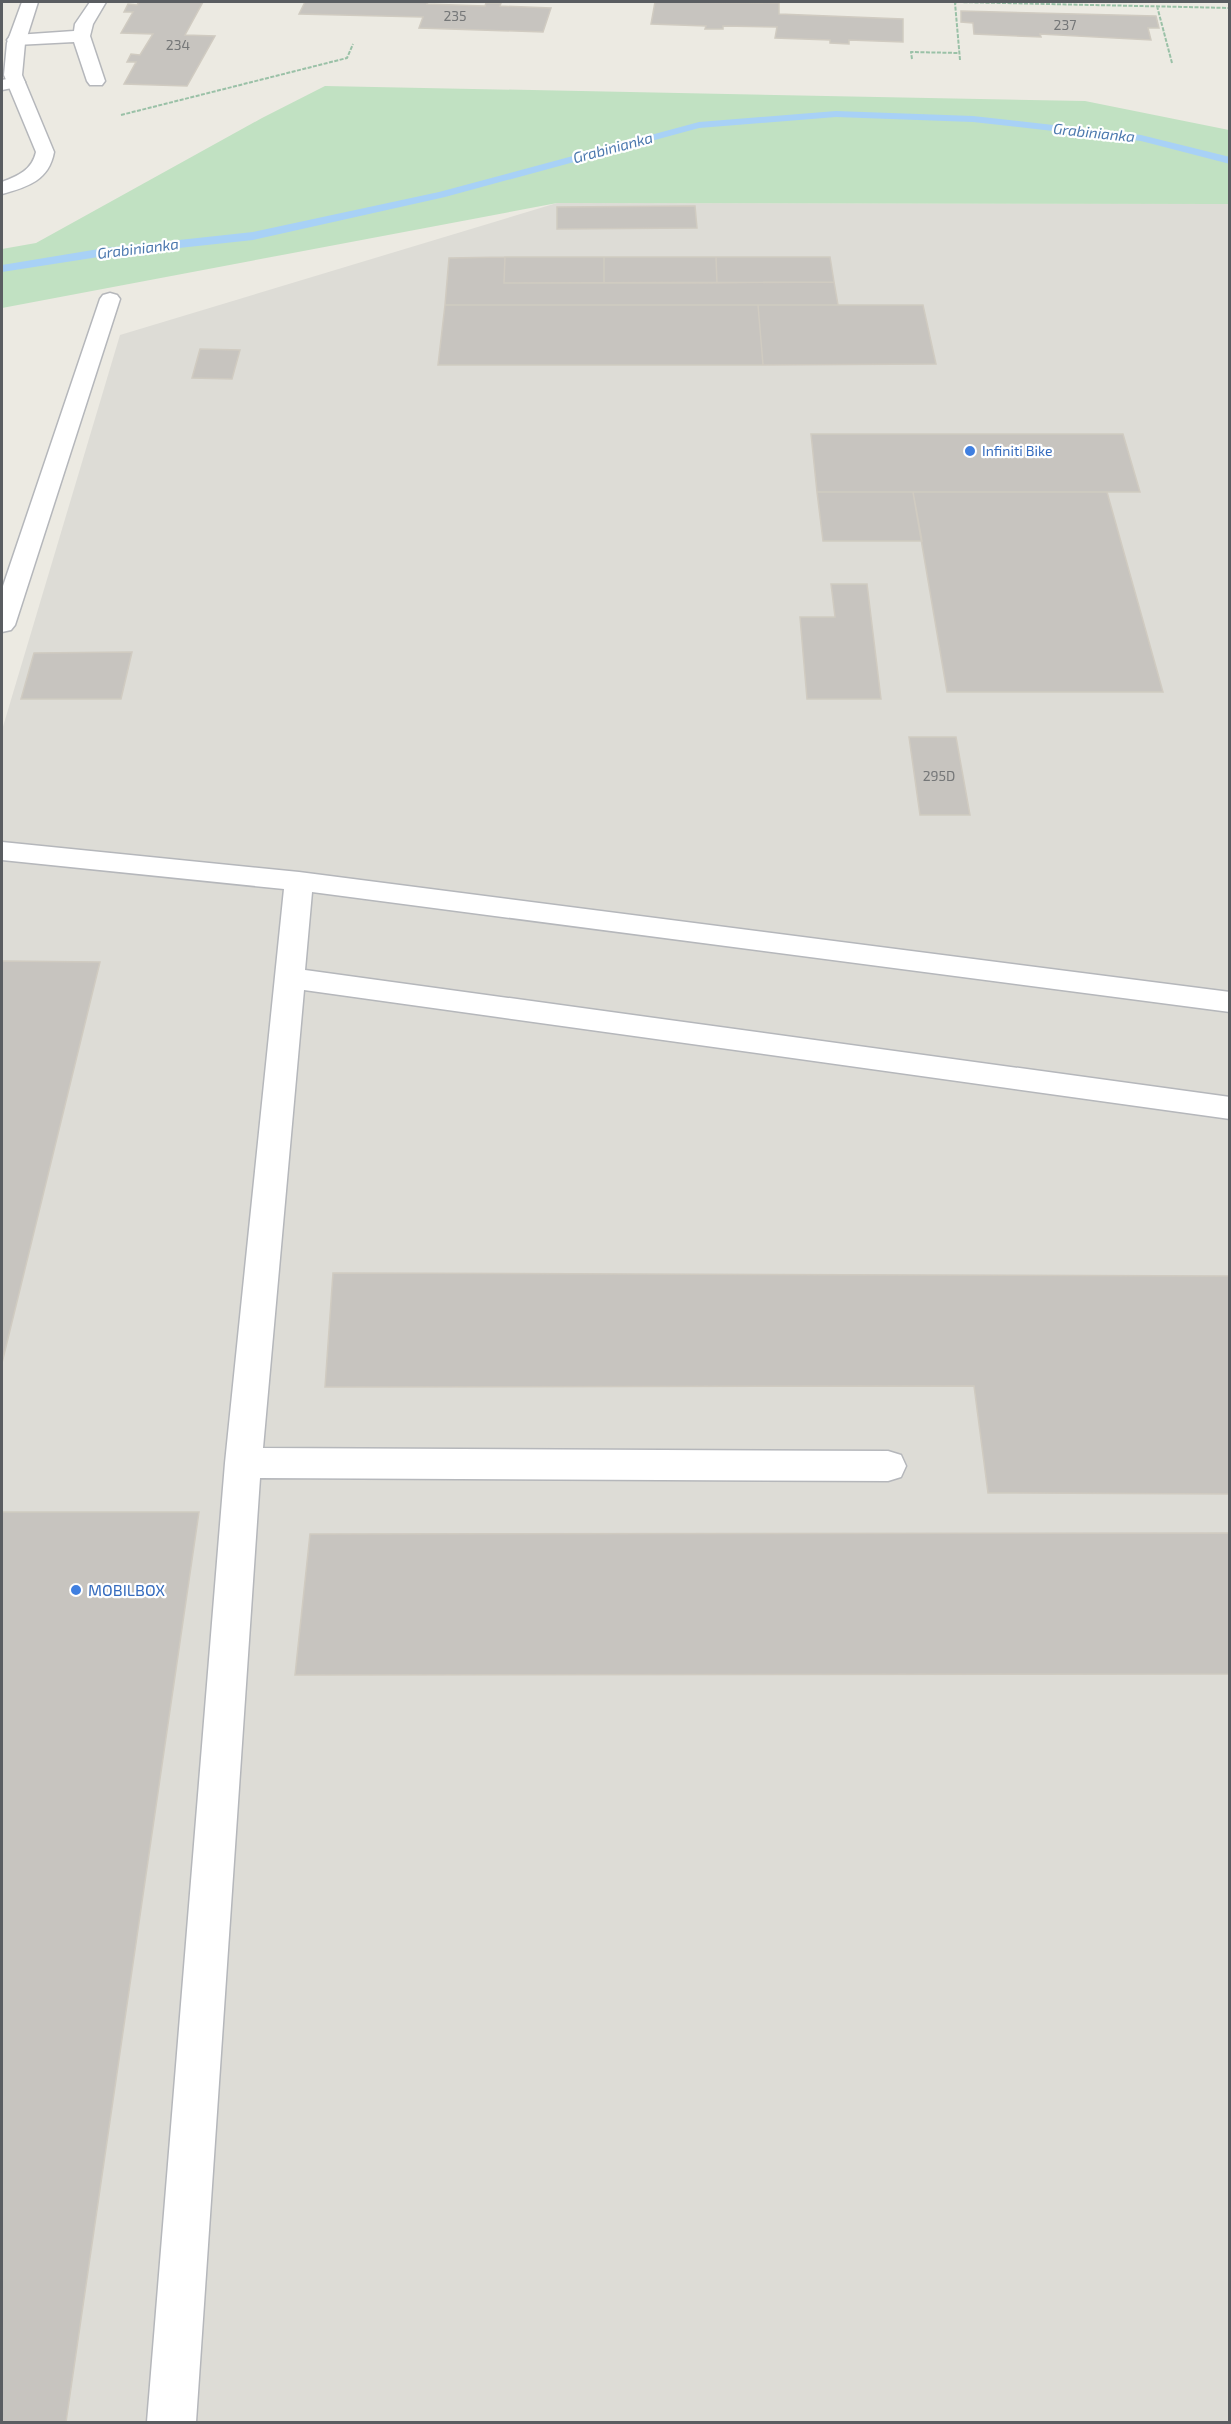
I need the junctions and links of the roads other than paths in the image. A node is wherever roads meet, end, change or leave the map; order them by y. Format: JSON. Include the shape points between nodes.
{"nodes":[{"id":1,"x":30,"y":2,"type":"edge"},
{"id":2,"x":98,"y":2,"type":"edge"},
{"id":3,"x":81,"y":36,"type":"junction"},
{"id":4,"x":16,"y":40,"type":"junction"},
{"id":5,"x":96,"y":81,"type":"dead end"},
{"id":6,"x":9,"y":84,"type":"edge"},
{"id":7,"x":2,"y":188,"type":"edge"},
{"id":8,"x":110,"y":299,"type":"dead end"},
{"id":9,"x":2,"y":625,"type":"edge"},
{"id":10,"x":2,"y":851,"type":"edge"},
{"id":11,"x":299,"y":881,"type":"junction"},
{"id":12,"x":290,"y":978,"type":"junction"},
{"id":13,"x":1230,"y":1002,"type":"edge"},
{"id":14,"x":1230,"y":1108,"type":"edge"},
{"id":15,"x":243,"y":1463,"type":"junction"},
{"id":16,"x":888,"y":1466,"type":"dead end"},
{"id":17,"x":172,"y":2422,"type":"edge"}],
"edges":[{"from":1,"to":4,"type":"street"},
{"from":2,"to":3,"type":"street"},
{"from":3,"to":4,"type":"street"},
{"from":3,"to":5,"type":"street"},
{"from":4,"to":6,"type":"street"},
{"from":6,"to":7,"type":"street","via":[[38,131],[45,152],[42,166],[25,180]]},
{"from":8,"to":9,"type":"street"},
{"from":10,"to":11,"type":"street"},
{"from":11,"to":12,"type":"street"},
{"from":11,"to":13,"type":"street"},
{"from":12,"to":14,"type":"street"},
{"from":12,"to":15,"type":"street"},
{"from":15,"to":16,"type":"street"},
{"from":15,"to":17,"type":"street"}]}
